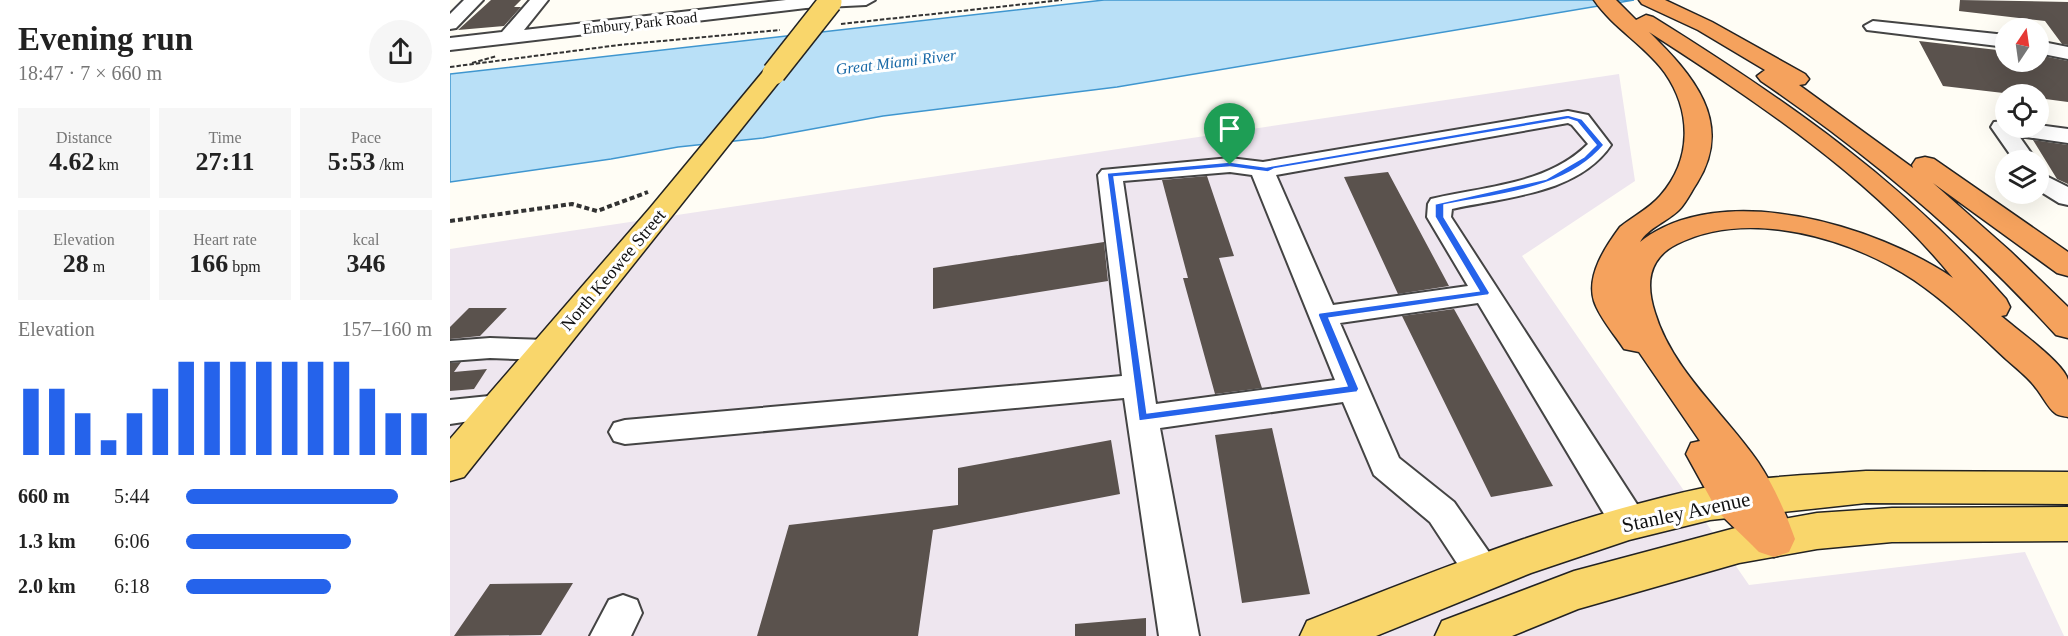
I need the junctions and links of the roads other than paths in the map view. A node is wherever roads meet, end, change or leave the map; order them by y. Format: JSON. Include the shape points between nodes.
{"nodes":[{"id":1,"x":474,"y":0,"type":"edge"},
{"id":2,"x":538,"y":0,"type":"edge"},
{"id":3,"x":866,"y":0,"type":"edge"},
{"id":4,"x":1604,"y":0,"type":"edge"},
{"id":5,"x":1612,"y":0,"type":"edge"},
{"id":6,"x":1647,"y":0,"type":"edge"},
{"id":7,"x":830,"y":1,"type":"edge"},
{"id":8,"x":659,"y":21,"type":"junction"},
{"id":9,"x":450,"y":24,"type":"edge"},
{"id":10,"x":1873,"y":26,"type":"dead end"},
{"id":11,"x":1699,"y":27,"type":"junction"},
{"id":12,"x":542,"y":34,"type":"junction"},
{"id":13,"x":2049,"y":35,"type":"edge"},
{"id":14,"x":2068,"y":37,"type":"edge"},
{"id":15,"x":507,"y":38,"type":"junction"},
{"id":16,"x":1657,"y":38,"type":"junction"},
{"id":17,"x":1995,"y":40,"type":"edge"},
{"id":18,"x":450,"y":44,"type":"edge"},
{"id":19,"x":2049,"y":49,"type":"edge"},
{"id":20,"x":2068,"y":53,"type":"edge"},
{"id":21,"x":2068,"y":136,"type":"edge"},
{"id":22,"x":2018,"y":150,"type":"edge"},
{"id":23,"x":1268,"y":170,"type":"junction"},
{"id":24,"x":2049,"y":186,"type":"edge"},
{"id":25,"x":2068,"y":198,"type":"edge"},
{"id":26,"x":2068,"y":266,"type":"edge"},
{"id":27,"x":1485,"y":293,"type":"junction"},
{"id":28,"x":1323,"y":315,"type":"junction"},
{"id":29,"x":2068,"y":327,"type":"edge"},
{"id":30,"x":546,"y":350,"type":"junction"},
{"id":31,"x":450,"y":351,"type":"edge"},
{"id":32,"x":1138,"y":386,"type":"junction"},
{"id":33,"x":1354,"y":389,"type":"junction"},
{"id":34,"x":2058,"y":391,"type":"edge"},
{"id":35,"x":499,"y":407,"type":"junction"},
{"id":36,"x":450,"y":412,"type":"edge"},
{"id":37,"x":1143,"y":418,"type":"junction"},
{"id":38,"x":625,"y":432,"type":"dead end"},
{"id":39,"x":450,"y":466,"type":"edge"},
{"id":40,"x":2068,"y":488,"type":"edge"},
{"id":41,"x":1745,"y":498,"type":"junction"},
{"id":42,"x":1629,"y":523,"type":"junction"},
{"id":43,"x":2068,"y":524,"type":"edge"},
{"id":44,"x":1774,"y":539,"type":"junction"},
{"id":45,"x":1483,"y":571,"type":"junction"},
{"id":46,"x":1179,"y":636,"type":"edge"},
{"id":47,"x":1323,"y":636,"type":"edge"},
{"id":48,"x":1458,"y":636,"type":"edge"}],
"edges":[{"from":1,"to":9,"type":"street"},
{"from":2,"to":15,"type":"street"},
{"from":3,"to":7,"type":"street","name":"Embury Park Road"},
{"from":4,"to":16,"type":"highway"},
{"from":5,"to":16,"type":"highway"},
{"from":6,"to":11,"type":"highway"},
{"from":7,"to":8,"type":"street","name":"Embury Park Road"},
{"from":7,"to":30,"type":"main road","name":"North Keowee Street","bridge":true},
{"from":8,"to":12,"type":"street","name":"Embury Park Road"},
{"from":8,"to":12,"type":"street","via":[[661,13],[656,9],[561,19]]},
{"from":10,"to":17,"type":"street"},
{"from":11,"to":26,"type":"highway","via":[[1791,75]]},
{"from":11,"to":29,"type":"highway","via":[[1874,148],[1971,228]]},
{"from":12,"to":15,"type":"street","name":"Embury Park Road"},
{"from":13,"to":14,"type":"street"},
{"from":15,"to":18,"type":"street","name":"Embury Park Road"},
{"from":16,"to":34,"type":"highway","via":[[1802,126],[1874,181],[1932,236],[1988,300]]},
{"from":16,"to":41,"type":"highway","via":[[1697,113],[1699,141],[1692,169],[1670,202],[1630,233],[1610,270],[1610,300]]},
{"from":19,"to":20,"type":"street"},
{"from":21,"to":22,"type":"street","via":[[2002,127]]},
{"from":23,"to":27,"type":"street","via":[[1568,117],[1580,120],[1600,145],[1587,158],[1548,181],[1440,204],[1439,217]]},
{"from":23,"to":28,"type":"street","via":[[1263,173]]},
{"from":23,"to":32,"type":"street","via":[[1230,165],[1110,175]]},
{"from":24,"to":25,"type":"street"},
{"from":27,"to":28,"type":"street"},
{"from":27,"to":42,"type":"street"},
{"from":28,"to":33,"type":"street"},
{"from":30,"to":31,"type":"street"},
{"from":30,"to":35,"type":"main road","name":"North Keowee Street"},
{"from":32,"to":37,"type":"street"},
{"from":32,"to":38,"type":"street"},
{"from":33,"to":37,"type":"street"},
{"from":33,"to":45,"type":"street","via":[[1386,466],[1442,512]]},
{"from":34,"to":41,"type":"highway","via":[[1963,301],[1923,271],[1874,248],[1815,230],[1749,221],[1704,224],[1664,238],[1639,261],[1632,287],[1643,327]]},
{"from":35,"to":36,"type":"street"},
{"from":35,"to":39,"type":"main road","name":"North Keowee Street"},
{"from":37,"to":46,"type":"street"},
{"from":40,"to":41,"type":"main road","name":"Stanley Avenue","via":[[1866,487]]},
{"from":41,"to":42,"type":"main road","name":"Stanley Avenue"},
{"from":41,"to":44,"type":"highway"},
{"from":42,"to":45,"type":"main road","name":"Stanley Avenue"},
{"from":43,"to":44,"type":"main road","via":[[1892,525]]},
{"from":44,"to":48,"type":"main road","via":[[1739,544],[1574,591]]},
{"from":45,"to":47,"type":"main road","name":"Stanley Avenue"}]}
